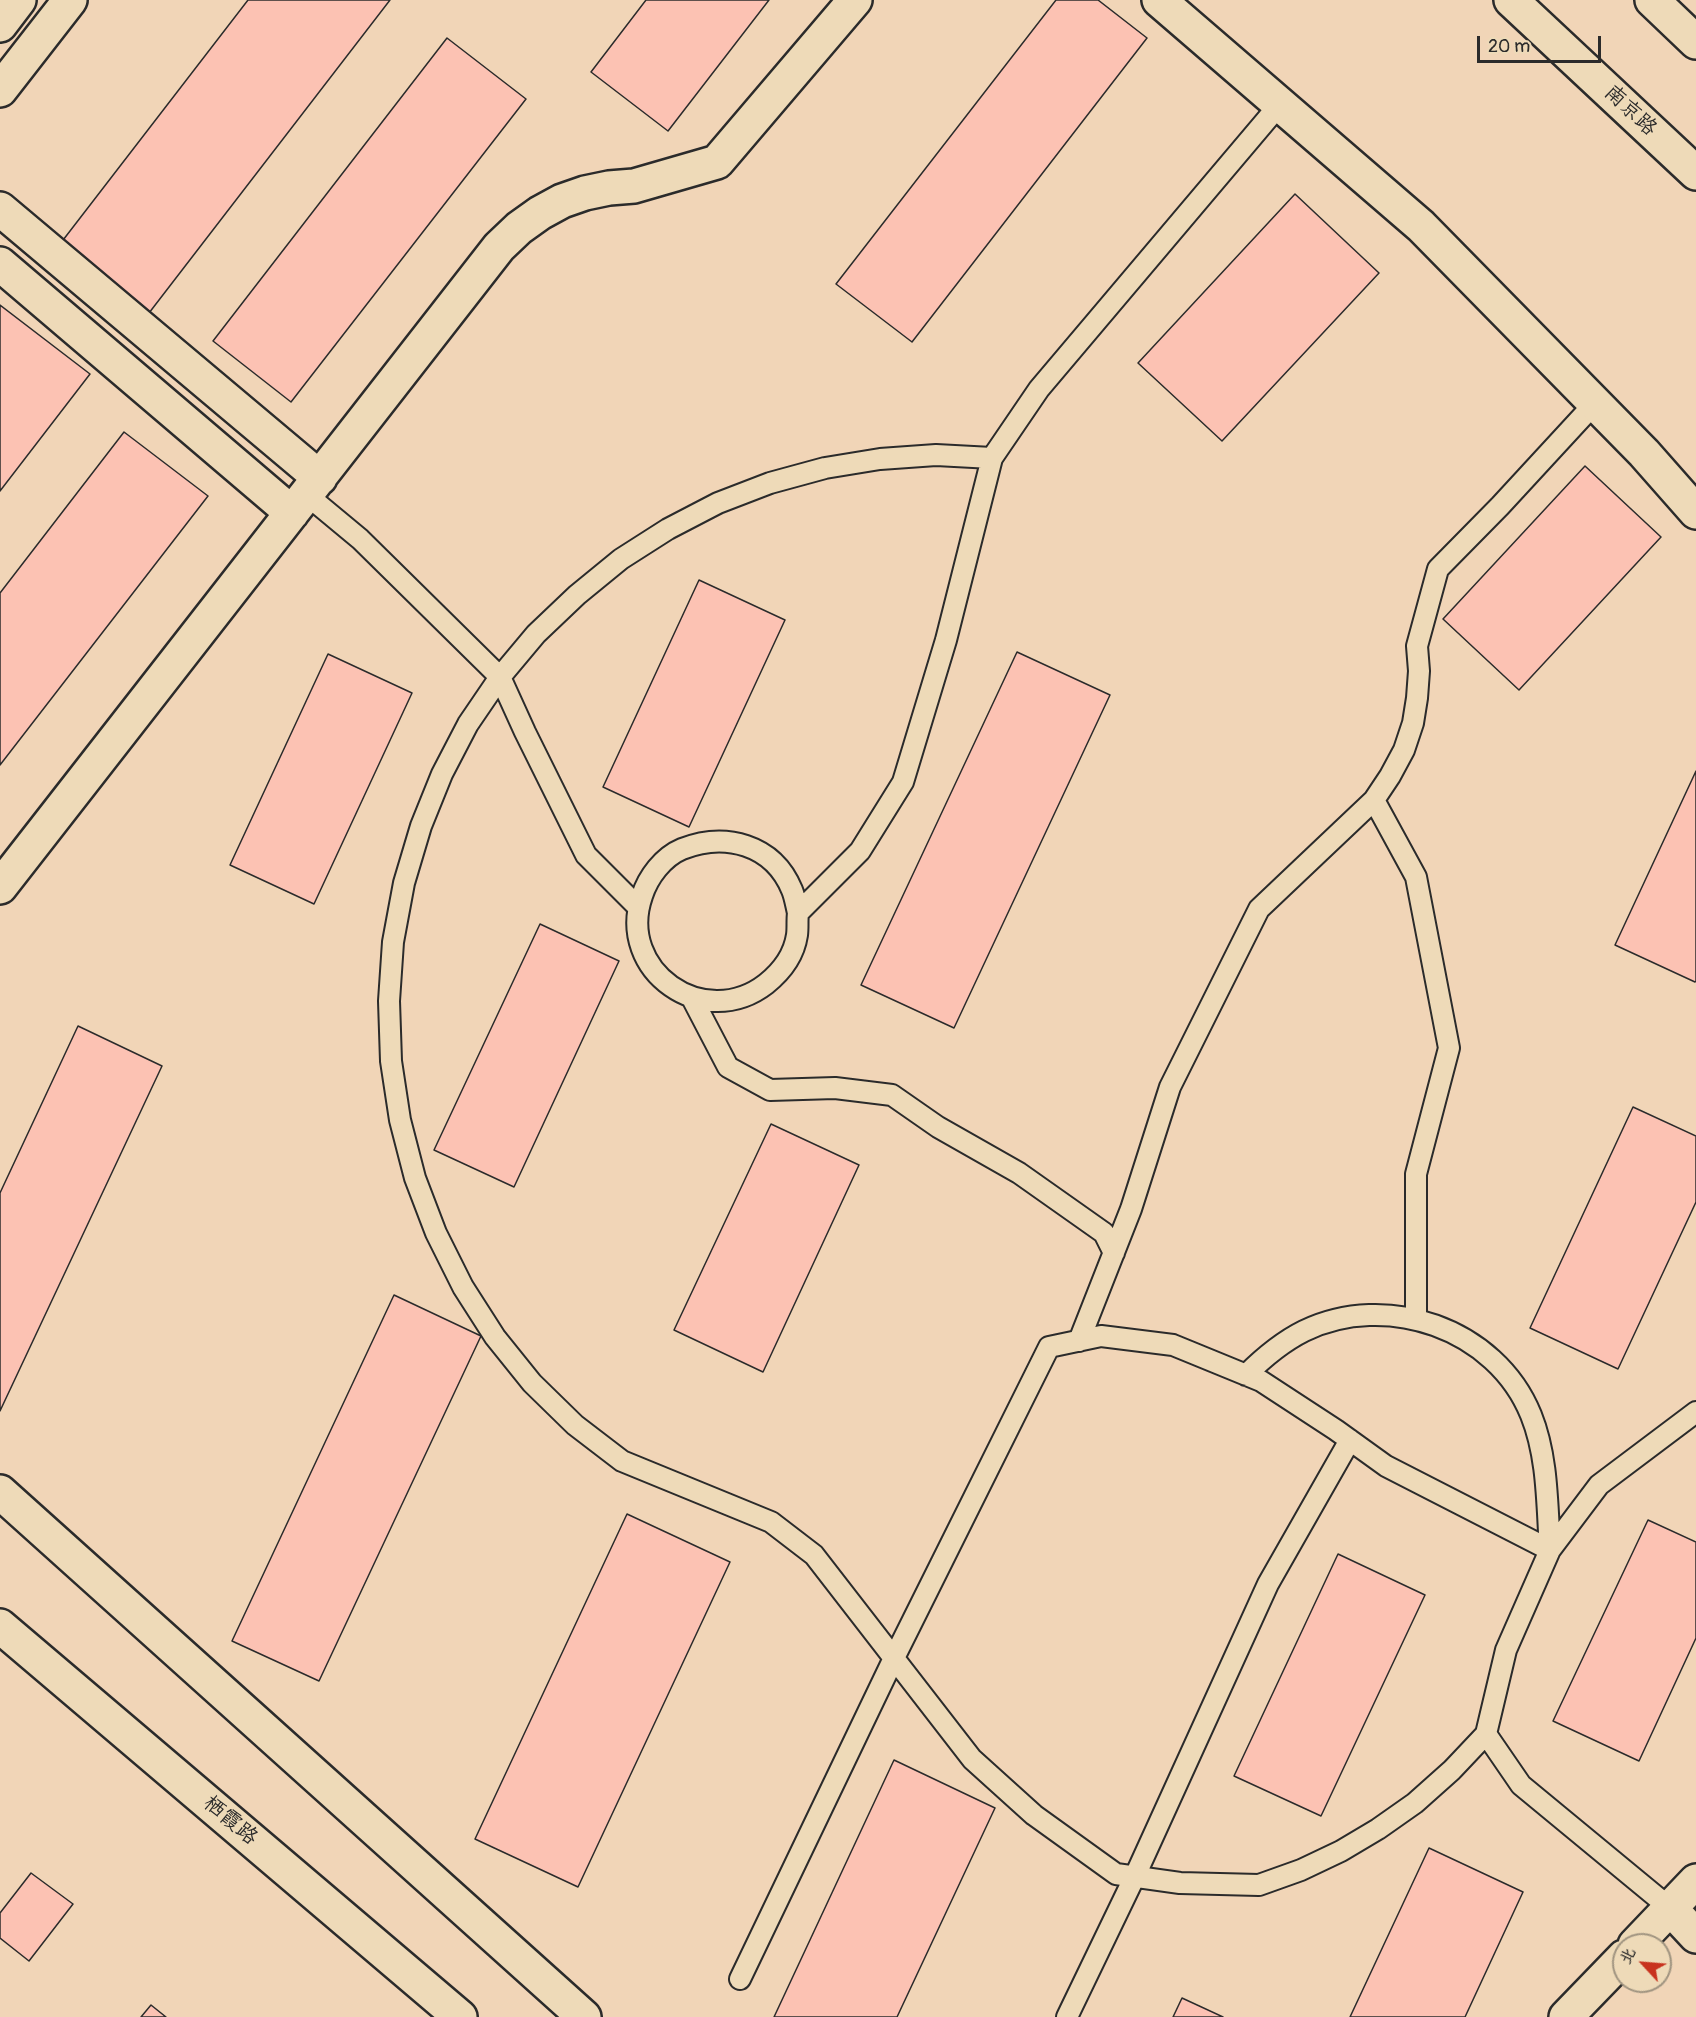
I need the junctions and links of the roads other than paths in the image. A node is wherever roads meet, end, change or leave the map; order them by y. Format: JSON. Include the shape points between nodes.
{"nodes":[{"id":1,"x":19,"y":0,"type":"edge"},
{"id":2,"x":70,"y":0,"type":"edge"},
{"id":3,"x":855,"y":0,"type":"edge"},
{"id":4,"x":1159,"y":0,"type":"edge"},
{"id":5,"x":1511,"y":0,"type":"edge"},
{"id":6,"x":1652,"y":0,"type":"edge"},
{"id":7,"x":0,"y":25,"type":"edge"},
{"id":8,"x":1696,"y":42,"type":"edge"},
{"id":9,"x":0,"y":90,"type":"edge"},
{"id":10,"x":1280,"y":104,"type":"junction"},
{"id":11,"x":1696,"y":173,"type":"edge"},
{"id":12,"x":0,"y":209,"type":"edge"},
{"id":13,"x":0,"y":264,"type":"edge"},
{"id":14,"x":1595,"y":403,"type":"junction"},
{"id":15,"x":992,"y":458,"type":"junction"},
{"id":16,"x":306,"y":495,"type":"junction"},
{"id":17,"x":1696,"y":512,"type":"edge"},
{"id":18,"x":500,"y":677,"type":"junction"},
{"id":19,"x":1374,"y":800,"type":"junction"},
{"id":20,"x":0,"y":887,"type":"edge"},
{"id":21,"x":638,"y":907,"type":"junction"},
{"id":22,"x":798,"y":913,"type":"junction"},
{"id":23,"x":692,"y":998,"type":"junction"},
{"id":24,"x":1114,"y":1253,"type":"junction"},
{"id":25,"x":1416,"y":1318,"type":"junction"},
{"id":26,"x":1079,"y":1341,"type":"junction"},
{"id":27,"x":1246,"y":1375,"type":"junction"},
{"id":28,"x":1696,"y":1412,"type":"edge"},
{"id":29,"x":1350,"y":1440,"type":"junction"},
{"id":30,"x":0,"y":1492,"type":"edge"},
{"id":31,"x":1550,"y":1550,"type":"junction"},
{"id":32,"x":0,"y":1626,"type":"edge"},
{"id":33,"x":894,"y":1658,"type":"junction"},
{"id":34,"x":1486,"y":1734,"type":"junction"},
{"id":35,"x":1135,"y":1876,"type":"junction"},
{"id":36,"x":1696,"y":1881,"type":"edge"},
{"id":37,"x":1670,"y":1908,"type":"junction"},
{"id":38,"x":1646,"y":1933,"type":"edge"},
{"id":39,"x":1696,"y":1936,"type":"edge"},
{"id":40,"x":1612,"y":1969,"type":"edge"},
{"id":41,"x":740,"y":1979,"type":"dead end"},
{"id":42,"x":460,"y":2017,"type":"edge"},
{"id":43,"x":584,"y":2017,"type":"edge"},
{"id":44,"x":1066,"y":2017,"type":"edge"},
{"id":45,"x":1566,"y":2017,"type":"edge"}],
"edges":[{"from":1,"to":7,"type":"street"},
{"from":2,"to":9,"type":"street"},
{"from":3,"to":16,"type":"street","via":[[717,162],[634,186],[585,193],[562,201],[519,228],[499,247]]},
{"from":4,"to":10,"type":"street"},
{"from":5,"to":11,"type":"street","name":"南京路"},
{"from":6,"to":8,"type":"street"},
{"from":10,"to":14,"type":"street","via":[[1421,226]]},
{"from":10,"to":15,"type":"lane","via":[[1040,388]]},
{"from":12,"to":16,"type":"street"},
{"from":13,"to":16,"type":"street"},
{"from":14,"to":17,"type":"street"},
{"from":14,"to":19,"type":"lane","via":[[1438,569],[1417,646],[1419,671],[1413,723],[1395,768]]},
{"from":15,"to":18,"type":"lane","via":[[936,455],[847,464],[770,483],[718,503],[621,559],[544,626]]},
{"from":15,"to":22,"type":"lane","via":[[946,640],[903,782],[860,851]]},
{"from":16,"to":18,"type":"lane","via":[[360,539]]},
{"from":16,"to":20,"type":"street"},
{"from":18,"to":21,"type":"lane","via":[[586,855]]},
{"from":18,"to":33,"type":"lane","via":[[468,724],[421,826],[404,883],[393,942],[389,1001],[391,1061],[400,1120],[415,1178],[436,1233],[463,1287],[495,1336],[532,1383],[575,1425],[622,1461],[771,1522],[814,1555]]},
{"from":19,"to":24,"type":"lane","via":[[1258,909],[1170,1087]]},
{"from":19,"to":25,"type":"lane","via":[[1416,877],[1449,1048],[1416,1174]]},
{"from":21,"to":22,"type":"lane","via":[[659,866],[676,852],[698,843],[721,840],[764,855],[781,871]]},
{"from":21,"to":23,"type":"lane","via":[[643,952],[655,972]]},
{"from":22,"to":23,"type":"lane","via":[[797,936],[790,957],[777,976],[737,999],[714,1002]]},
{"from":23,"to":24,"type":"lane","via":[[728,1067],[770,1090],[834,1088],[892,1095],[938,1127],[1019,1173],[1104,1233]]},
{"from":24,"to":26,"type":"lane"},
{"from":25,"to":27,"type":"lane","via":[[1387,1314],[1328,1322],[1284,1343]]},
{"from":25,"to":31,"type":"lane","via":[[1474,1344],[1499,1365],[1517,1388],[1540,1441]]},
{"from":26,"to":27,"type":"lane","via":[[1101,1336],[1173,1345]]},
{"from":26,"to":33,"type":"lane","via":[[1049,1347]]},
{"from":27,"to":29,"type":"lane"},
{"from":28,"to":31,"type":"lane","via":[[1599,1485]]},
{"from":29,"to":31,"type":"lane","via":[[1386,1466]]},
{"from":29,"to":35,"type":"lane","via":[[1268,1584]]},
{"from":30,"to":43,"type":"street"},
{"from":31,"to":34,"type":"lane","via":[[1506,1650]]},
{"from":32,"to":42,"type":"street","name":"栖霞路"},
{"from":33,"to":35,"type":"lane","via":[[972,1759],[1026,1808],[1116,1874]]},
{"from":33,"to":41,"type":"lane"},
{"from":34,"to":35,"type":"lane","via":[[1414,1803],[1341,1851],[1301,1870],[1259,1885],[1180,1883]]},
{"from":34,"to":37,"type":"lane","via":[[1521,1785]]},
{"from":35,"to":44,"type":"lane"},
{"from":36,"to":37,"type":"street"},
{"from":37,"to":38,"type":"street"},
{"from":37,"to":39,"type":"street"},
{"from":40,"to":45,"type":"street"}]}
